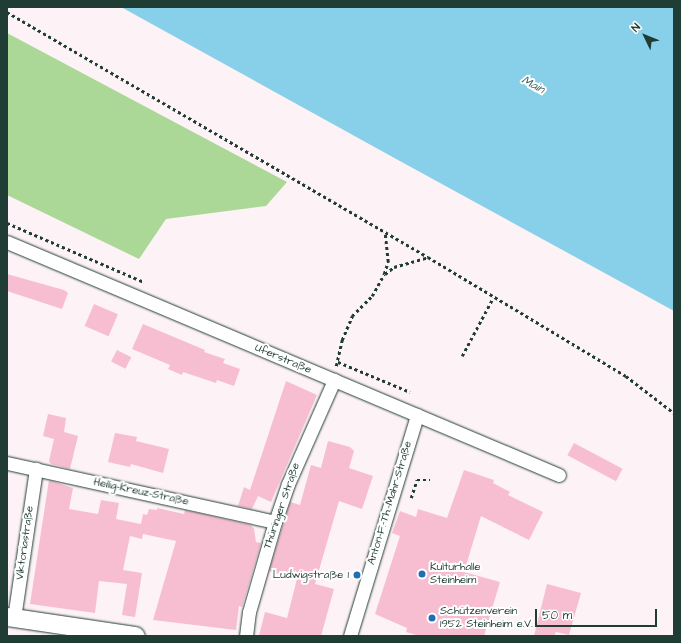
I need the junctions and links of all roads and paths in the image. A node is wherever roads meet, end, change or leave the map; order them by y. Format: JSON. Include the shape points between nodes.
{"nodes":[{"id":1,"x":7,"y":12,"type":"edge"},
{"id":2,"x":385,"y":232,"type":"junction"},
{"id":3,"x":7,"y":242,"type":"edge"},
{"id":4,"x":428,"y":257,"type":"junction"},
{"id":5,"x":384,"y":274,"type":"junction"},
{"id":6,"x":493,"y":298,"type":"junction"},
{"id":7,"x":462,"y":356,"type":"dead end"},
{"id":8,"x":338,"y":362,"type":"junction"},
{"id":9,"x":334,"y":374,"type":"junction"},
{"id":10,"x":410,"y":392,"type":"dead end"},
{"id":11,"x":674,"y":413,"type":"edge"},
{"id":12,"x":417,"y":415,"type":"junction"},
{"id":13,"x":7,"y":463,"type":"edge"},
{"id":14,"x":36,"y":469,"type":"junction"},
{"id":15,"x":559,"y":475,"type":"dead end"},
{"id":16,"x":430,"y":480,"type":"dead end"},
{"id":17,"x":411,"y":498,"type":"dead end"},
{"id":18,"x":275,"y":522,"type":"junction"},
{"id":19,"x":11,"y":618,"type":"edge"},
{"id":20,"x":136,"y":636,"type":"edge"},
{"id":21,"x":246,"y":636,"type":"edge"},
{"id":22,"x":350,"y":636,"type":"edge"}],
"edges":[{"from":1,"to":2,"type":"path"},
{"from":2,"to":4,"type":"path"},
{"from":2,"to":5,"type":"path","via":[[388,262]]},
{"from":3,"to":9,"type":"street","name":"Uferstraße"},
{"from":4,"to":5,"type":"path","via":[[394,267]]},
{"from":4,"to":6,"type":"path"},
{"from":5,"to":8,"type":"path","via":[[372,296],[352,316],[342,340]]},
{"from":6,"to":7,"type":"path"},
{"from":6,"to":11,"type":"path","via":[[626,376]]},
{"from":8,"to":9,"type":"path"},
{"from":8,"to":10,"type":"path"},
{"from":9,"to":12,"type":"street","name":"Uferstraße"},
{"from":9,"to":18,"type":"street","name":"Thüringer Straße"},
{"from":12,"to":15,"type":"street","name":"Uferstraße"},
{"from":12,"to":22,"type":"street","name":"Anton-F.-Th.-Mahr-Straße"},
{"from":13,"to":14,"type":"street","name":"Heilig-Kreuz-Straße"},
{"from":14,"to":18,"type":"street","name":"Heilig-Kreuz-Straße"},
{"from":14,"to":19,"type":"street","name":"Viktoriastraße"},
{"from":16,"to":17,"type":"path","via":[[417,480]]},
{"from":18,"to":21,"type":"street","name":"Thüringer Straße","via":[[249,612]]},
{"from":19,"to":20,"type":"main road"}]}
